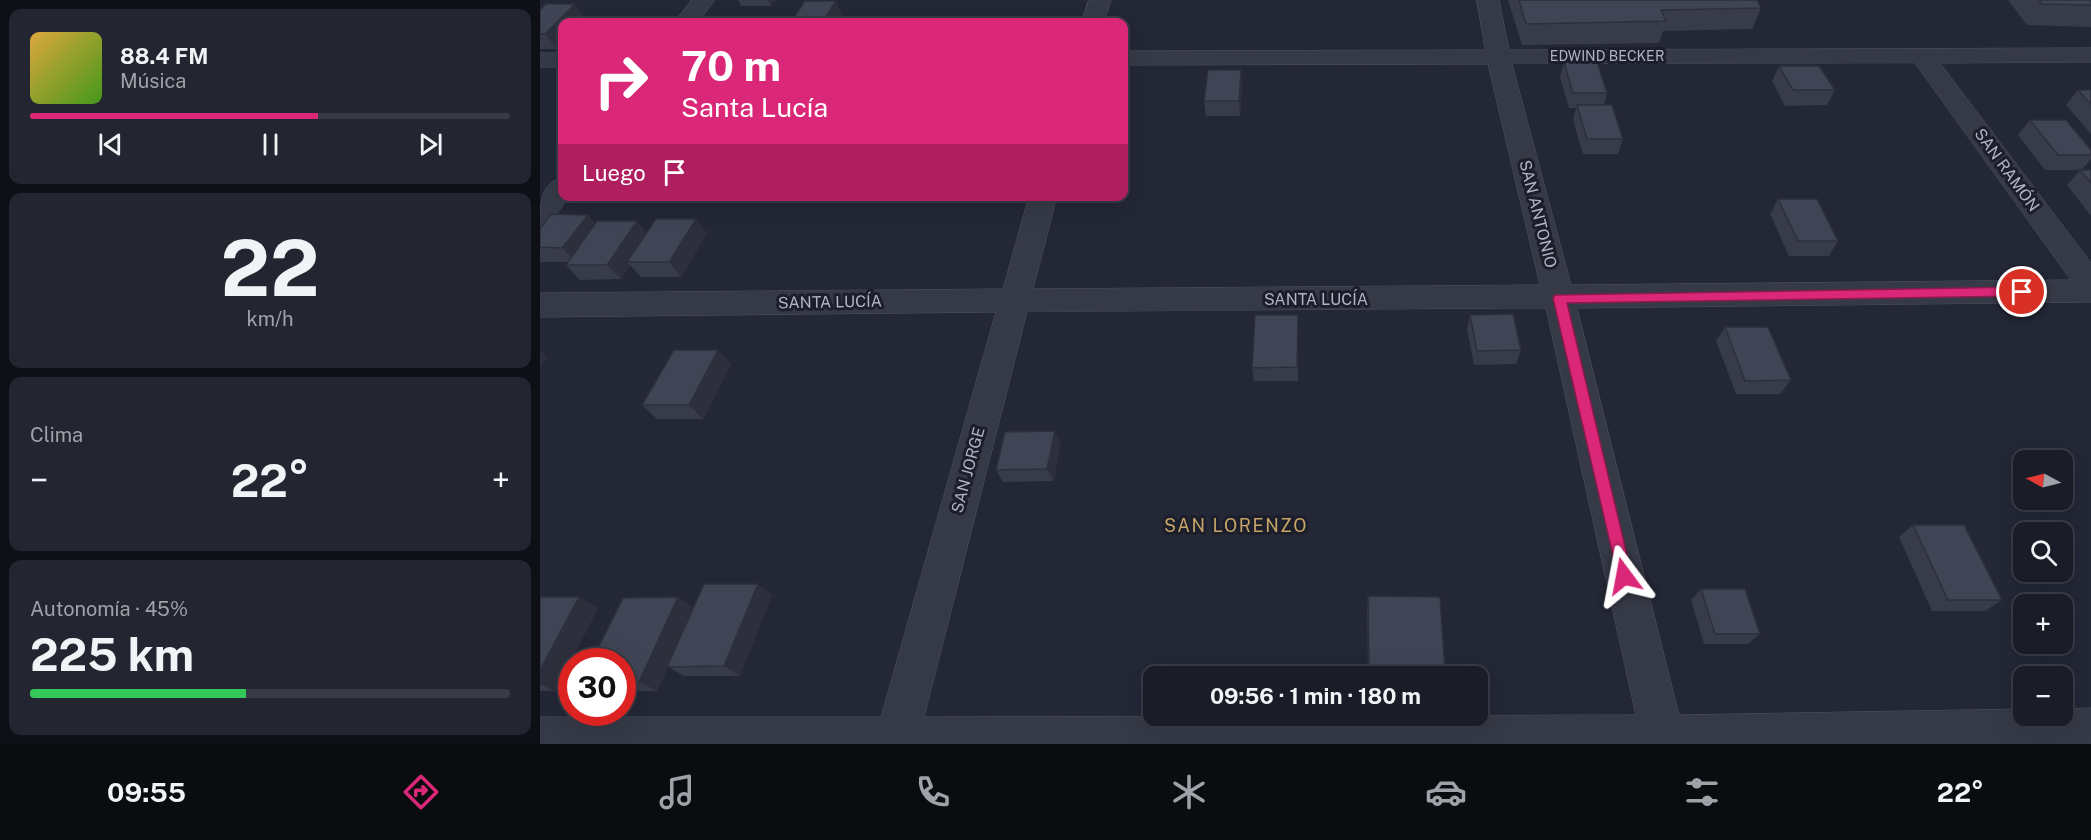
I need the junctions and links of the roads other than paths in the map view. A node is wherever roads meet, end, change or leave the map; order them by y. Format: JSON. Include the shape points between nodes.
{"nodes":[{"id":1,"x":704,"y":0,"type":"edge"},
{"id":2,"x":1100,"y":0,"type":"edge"},
{"id":3,"x":1488,"y":0,"type":"edge"},
{"id":4,"x":689,"y":18,"type":"edge"},
{"id":5,"x":1095,"y":18,"type":"edge"},
{"id":6,"x":1922,"y":55,"type":"junction"},
{"id":7,"x":2091,"y":55,"type":"edge"},
{"id":8,"x":1498,"y":57,"type":"junction"},
{"id":9,"x":1128,"y":58,"type":"edge"},
{"id":10,"x":540,"y":60,"type":"edge"},
{"id":11,"x":558,"y":60,"type":"edge"},
{"id":12,"x":558,"y":192,"type":"edge"},
{"id":13,"x":1042,"y":201,"type":"edge"},
{"id":14,"x":540,"y":217,"type":"edge"},
{"id":15,"x":2091,"y":285,"type":"edge"},
{"id":16,"x":2091,"y":291,"type":"edge"},
{"id":17,"x":1560,"y":298,"type":"junction"},
{"id":18,"x":1013,"y":300,"type":"junction"},
{"id":19,"x":540,"y":305,"type":"edge"},
{"id":20,"x":2091,"y":730,"type":"edge"},
{"id":21,"x":540,"y":739,"type":"edge"},
{"id":22,"x":896,"y":741,"type":"edge"},
{"id":23,"x":1663,"y":741,"type":"edge"}],
"edges":[{"from":1,"to":4,"type":"street"},
{"from":2,"to":5,"type":"street"},
{"from":3,"to":8,"type":"street","name":"SAN ANTONIO"},
{"from":6,"to":7,"type":"street","name":"EDWIND BECKER"},
{"from":6,"to":8,"type":"street","name":"EDWIND BECKER"},
{"from":6,"to":15,"type":"street","name":"SAN RAMÓN"},
{"from":8,"to":9,"type":"street","name":"EDWIND BECKER"},
{"from":8,"to":17,"type":"street","name":"SAN ANTONIO"},
{"from":10,"to":11,"type":"street"},
{"from":12,"to":14,"type":"street"},
{"from":13,"to":18,"type":"street","name":"SAN JORGE"},
{"from":16,"to":17,"type":"street","name":"SANTA LUCÍA"},
{"from":17,"to":18,"type":"street","name":"SANTA LUCÍA"},
{"from":17,"to":23,"type":"street","name":"SAN ANTONIO"},
{"from":18,"to":19,"type":"street","name":"SANTA LUCÍA"},
{"from":18,"to":22,"type":"street","name":"SAN JORGE"},
{"from":20,"to":23,"type":"street"},
{"from":21,"to":22,"type":"street"},
{"from":22,"to":23,"type":"street"}]}
